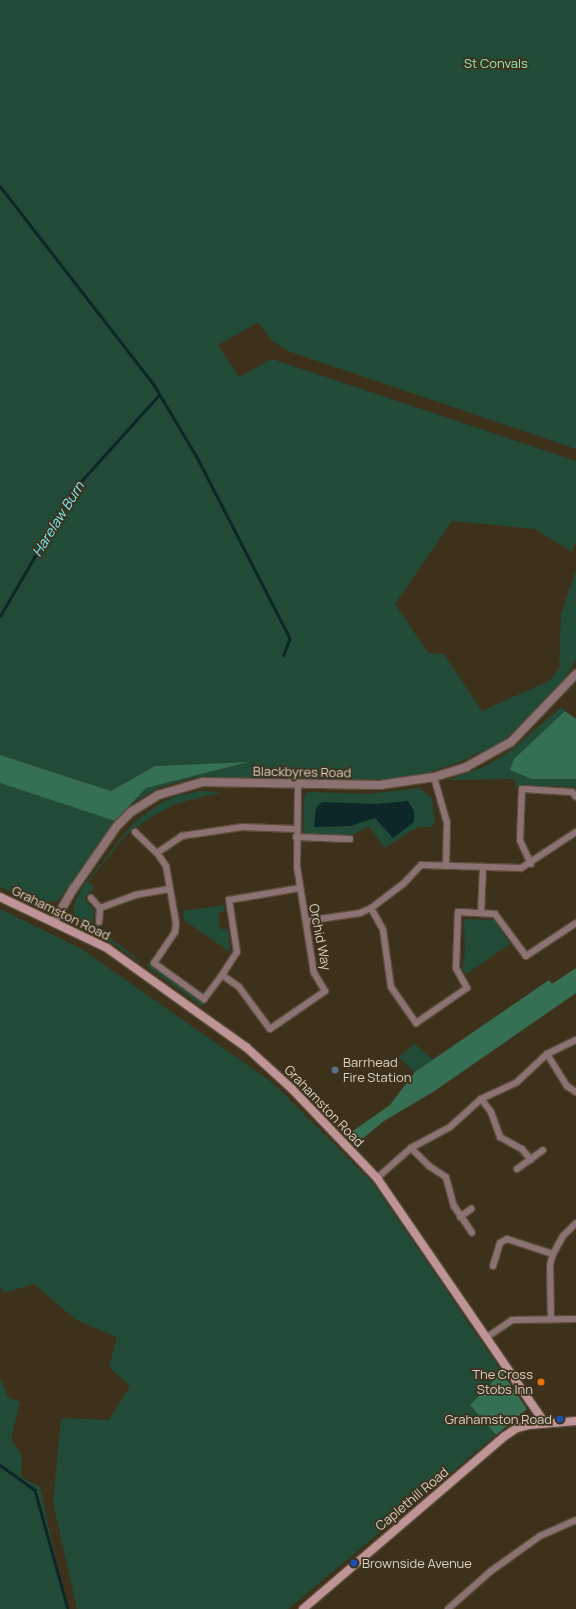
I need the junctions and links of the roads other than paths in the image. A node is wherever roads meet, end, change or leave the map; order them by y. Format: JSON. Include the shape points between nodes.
{"nodes":[{"id":1,"x":576,"y":674,"type":"edge"},
{"id":2,"x":434,"y":776,"type":"junction"},
{"id":3,"x":298,"y":783,"type":"junction"},
{"id":4,"x":576,"y":797,"type":"edge"},
{"id":5,"x":296,"y":829,"type":"junction"},
{"id":6,"x":135,"y":832,"type":"dead end"},
{"id":7,"x":576,"y":832,"type":"edge"},
{"id":8,"x":296,"y":837,"type":"junction"},
{"id":9,"x":350,"y":839,"type":"dead end"},
{"id":10,"x":157,"y":853,"type":"junction"},
{"id":11,"x":530,"y":864,"type":"junction"},
{"id":12,"x":446,"y":866,"type":"junction"},
{"id":13,"x":483,"y":867,"type":"junction"},
{"id":14,"x":300,"y":888,"type":"junction"},
{"id":15,"x":169,"y":889,"type":"junction"},
{"id":16,"x":0,"y":897,"type":"edge"},
{"id":17,"x":91,"y":898,"type":"dead end"},
{"id":18,"x":100,"y":908,"type":"junction"},
{"id":19,"x":371,"y":908,"type":"junction"},
{"id":20,"x":481,"y":913,"type":"junction"},
{"id":21,"x":306,"y":921,"type":"junction"},
{"id":22,"x":54,"y":922,"type":"junction"},
{"id":23,"x":99,"y":922,"type":"dead end"},
{"id":24,"x":576,"y":923,"type":"edge"},
{"id":25,"x":222,"y":975,"type":"junction"},
{"id":26,"x":576,"y":1040,"type":"edge"},
{"id":27,"x":547,"y":1054,"type":"junction"},
{"id":28,"x":576,"y":1092,"type":"edge"},
{"id":29,"x":481,"y":1100,"type":"junction"},
{"id":30,"x":411,"y":1148,"type":"junction"},
{"id":31,"x":543,"y":1150,"type":"dead end"},
{"id":32,"x":531,"y":1160,"type":"junction"},
{"id":33,"x":517,"y":1168,"type":"dead end"},
{"id":34,"x":377,"y":1178,"type":"junction"},
{"id":35,"x":471,"y":1209,"type":"dead end"},
{"id":36,"x":460,"y":1217,"type":"junction"},
{"id":37,"x":576,"y":1223,"type":"edge"},
{"id":38,"x":472,"y":1233,"type":"dead end"},
{"id":39,"x":553,"y":1254,"type":"junction"},
{"id":40,"x":494,"y":1266,"type":"dead end"},
{"id":41,"x":576,"y":1318,"type":"edge"},
{"id":42,"x":551,"y":1319,"type":"junction"},
{"id":43,"x":487,"y":1337,"type":"junction"},
{"id":44,"x":576,"y":1421,"type":"edge"},
{"id":45,"x":545,"y":1422,"type":"junction"},
{"id":46,"x":576,"y":1520,"type":"edge"},
{"id":47,"x":302,"y":1609,"type":"edge"},
{"id":48,"x":448,"y":1609,"type":"edge"}],
"edges":[{"from":1,"to":2,"type":"street","name":"Blackbyres Road","via":[[511,742],[466,767]]},
{"from":2,"to":3,"type":"street","name":"Blackbyres Road","via":[[380,785]]},
{"from":2,"to":12,"type":"street","via":[[447,823]]},
{"from":3,"to":5,"type":"street","name":"Orchid Way"},
{"from":3,"to":22,"type":"street","name":"Blackbyres Road","via":[[203,782],[170,790],[148,800],[117,826]]},
{"from":4,"to":11,"type":"street","via":[[572,792],[522,789],[520,840]]},
{"from":5,"to":8,"type":"street","name":"Orchid Way"},
{"from":5,"to":10,"type":"street","via":[[242,827],[190,834],[174,840]]},
{"from":6,"to":10,"type":"street"},
{"from":7,"to":11,"type":"street"},
{"from":8,"to":9,"type":"street"},
{"from":8,"to":14,"type":"street","name":"Orchid Way"},
{"from":10,"to":15,"type":"street","via":[[166,866]]},
{"from":11,"to":13,"type":"street","via":[[521,868]]},
{"from":12,"to":13,"type":"street"},
{"from":12,"to":19,"type":"street","via":[[421,865],[403,884]]},
{"from":13,"to":20,"type":"street"},
{"from":14,"to":21,"type":"street","name":"Orchid Way"},
{"from":14,"to":25,"type":"street","via":[[229,900],[237,952]]},
{"from":15,"to":18,"type":"street","via":[[135,896]]},
{"from":15,"to":25,"type":"street","via":[[176,923],[175,932],[154,963],[204,999]]},
{"from":16,"to":22,"type":"main road","name":"Grahamston Road"},
{"from":17,"to":18,"type":"street"},
{"from":18,"to":23,"type":"street"},
{"from":19,"to":20,"type":"street","via":[[383,930],[391,987],[416,1023],[467,988],[456,968],[458,912]]},
{"from":19,"to":21,"type":"street","via":[[360,913]]},
{"from":20,"to":24,"type":"street","via":[[499,917],[526,956]]},
{"from":21,"to":25,"type":"street","name":"Orchid Way","via":[[314,972],[325,991],[270,1028],[239,987]]},
{"from":22,"to":34,"type":"main road","name":"Grahamston Road","via":[[101,945],[246,1047],[269,1067]]},
{"from":26,"to":27,"type":"street"},
{"from":27,"to":28,"type":"street","via":[[567,1086]]},
{"from":27,"to":29,"type":"street","via":[[517,1082]]},
{"from":29,"to":30,"type":"street","via":[[450,1127]]},
{"from":29,"to":32,"type":"street","via":[[492,1112],[500,1138],[522,1149]]},
{"from":30,"to":34,"type":"street"},
{"from":30,"to":36,"type":"street","via":[[429,1166],[446,1177]]},
{"from":31,"to":32,"type":"street"},
{"from":32,"to":33,"type":"street"},
{"from":34,"to":43,"type":"main road","name":"Grahamston Road"},
{"from":35,"to":36,"type":"street"},
{"from":36,"to":38,"type":"street"},
{"from":37,"to":39,"type":"street","via":[[563,1236]]},
{"from":39,"to":40,"type":"street","via":[[507,1239],[500,1243]]},
{"from":39,"to":42,"type":"street","via":[[550,1265]]},
{"from":41,"to":42,"type":"street"},
{"from":42,"to":43,"type":"street","via":[[512,1320]]},
{"from":43,"to":45,"type":"main road","name":"Grahamston Road"},
{"from":44,"to":45,"type":"main road","name":"Caplethill Road"},
{"from":45,"to":47,"type":"main road","name":"Caplethill Road","via":[[517,1428],[505,1436]]},
{"from":46,"to":48,"type":"street","via":[[540,1536],[491,1571]]}]}
